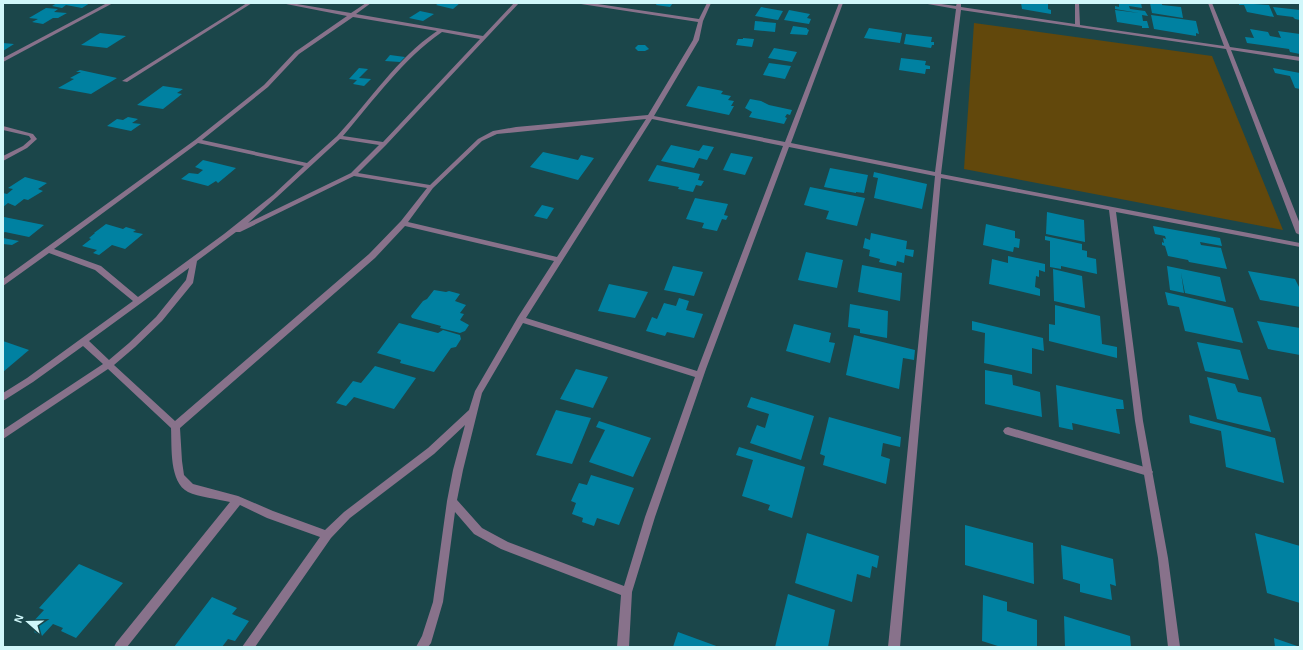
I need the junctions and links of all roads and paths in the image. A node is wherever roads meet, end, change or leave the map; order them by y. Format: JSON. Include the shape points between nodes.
{"nodes":[{"id":1,"x":111,"y":3,"type":"edge"},
{"id":2,"x":250,"y":3,"type":"edge"},
{"id":3,"x":283,"y":3,"type":"edge"},
{"id":4,"x":369,"y":3,"type":"edge"},
{"id":5,"x":517,"y":3,"type":"edge"},
{"id":6,"x":585,"y":3,"type":"edge"},
{"id":7,"x":709,"y":3,"type":"edge"},
{"id":8,"x":841,"y":3,"type":"edge"},
{"id":9,"x":924,"y":3,"type":"edge"},
{"id":10,"x":1077,"y":3,"type":"edge"},
{"id":11,"x":1210,"y":3,"type":"edge"},
{"id":12,"x":959,"y":6,"type":"edge"},
{"id":13,"x":352,"y":16,"type":"junction"},
{"id":14,"x":701,"y":21,"type":"junction"},
{"id":15,"x":1078,"y":26,"type":"junction"},
{"id":16,"x":442,"y":30,"type":"junction"},
{"id":17,"x":483,"y":38,"type":"junction"},
{"id":18,"x":1226,"y":48,"type":"junction"},
{"id":19,"x":1300,"y":59,"type":"edge"},
{"id":20,"x":3,"y":60,"type":"edge"},
{"id":21,"x":125,"y":81,"type":"dead end"},
{"id":22,"x":650,"y":117,"type":"junction"},
{"id":23,"x":3,"y":128,"type":"edge"},
{"id":24,"x":338,"y":137,"type":"junction"},
{"id":25,"x":197,"y":141,"type":"junction"},
{"id":26,"x":384,"y":144,"type":"junction"},
{"id":27,"x":788,"y":144,"type":"junction"},
{"id":28,"x":3,"y":159,"type":"edge"},
{"id":29,"x":307,"y":166,"type":"junction"},
{"id":30,"x":353,"y":174,"type":"junction"},
{"id":31,"x":938,"y":175,"type":"junction"},
{"id":32,"x":431,"y":187,"type":"junction"},
{"id":33,"x":1112,"y":208,"type":"junction"},
{"id":34,"x":403,"y":223,"type":"junction"},
{"id":35,"x":1300,"y":233,"type":"edge"},
{"id":36,"x":227,"y":236,"type":"junction"},
{"id":37,"x":1300,"y":245,"type":"edge"},
{"id":38,"x":48,"y":250,"type":"junction"},
{"id":39,"x":194,"y":260,"type":"junction"},
{"id":40,"x":559,"y":260,"type":"junction"},
{"id":41,"x":3,"y":283,"type":"edge"},
{"id":42,"x":138,"y":302,"type":"junction"},
{"id":43,"x":521,"y":319,"type":"junction"},
{"id":44,"x":83,"y":341,"type":"junction"},
{"id":45,"x":108,"y":365,"type":"junction"},
{"id":46,"x":699,"y":375,"type":"junction"},
{"id":47,"x":3,"y":397,"type":"edge"},
{"id":48,"x":473,"y":412,"type":"junction"},
{"id":49,"x":175,"y":427,"type":"junction"},
{"id":50,"x":1008,"y":431,"type":"dead end"},
{"id":51,"x":3,"y":435,"type":"edge"},
{"id":52,"x":1148,"y":472,"type":"junction"},
{"id":53,"x":238,"y":500,"type":"junction"},
{"id":54,"x":452,"y":501,"type":"junction"},
{"id":55,"x":327,"y":535,"type":"junction"},
{"id":56,"x":627,"y":592,"type":"junction"},
{"id":57,"x":120,"y":647,"type":"edge"},
{"id":58,"x":248,"y":647,"type":"edge"},
{"id":59,"x":422,"y":647,"type":"edge"},
{"id":60,"x":623,"y":647,"type":"edge"},
{"id":61,"x":894,"y":647,"type":"edge"},
{"id":62,"x":1174,"y":647,"type":"edge"}],
"edges":[{"from":1,"to":20,"type":"street"},
{"from":2,"to":21,"type":"street"},
{"from":3,"to":13,"type":"street"},
{"from":4,"to":13,"type":"street"},
{"from":5,"to":17,"type":"street"},
{"from":6,"to":14,"type":"street"},
{"from":7,"to":14,"type":"street"},
{"from":8,"to":27,"type":"street"},
{"from":9,"to":12,"type":"street"},
{"from":10,"to":15,"type":"street"},
{"from":11,"to":18,"type":"street"},
{"from":12,"to":15,"type":"street"},
{"from":12,"to":31,"type":"street"},
{"from":13,"to":16,"type":"street"},
{"from":13,"to":25,"type":"street","via":[[297,53],[266,86]]},
{"from":14,"to":22,"type":"street","via":[[696,40]]},
{"from":15,"to":18,"type":"street"},
{"from":16,"to":17,"type":"street"},
{"from":16,"to":24,"type":"street","via":[[426,41],[393,73]]},
{"from":17,"to":26,"type":"street"},
{"from":18,"to":19,"type":"street"},
{"from":18,"to":35,"type":"street"},
{"from":22,"to":27,"type":"street"},
{"from":22,"to":32,"type":"street","via":[[495,132],[480,140]]},
{"from":22,"to":40,"type":"street"},
{"from":23,"to":28,"type":"street","via":[[31,135],[34,139]]},
{"from":24,"to":26,"type":"street"},
{"from":24,"to":29,"type":"street"},
{"from":25,"to":29,"type":"street"},
{"from":25,"to":38,"type":"street"},
{"from":26,"to":30,"type":"street"},
{"from":27,"to":31,"type":"street"},
{"from":27,"to":46,"type":"street"},
{"from":29,"to":36,"type":"street"},
{"from":30,"to":32,"type":"street"},
{"from":30,"to":36,"type":"street"},
{"from":31,"to":33,"type":"street"},
{"from":31,"to":61,"type":"street"},
{"from":32,"to":34,"type":"street"},
{"from":33,"to":37,"type":"street"},
{"from":33,"to":52,"type":"street","via":[[1139,422]]},
{"from":34,"to":40,"type":"street"},
{"from":34,"to":49,"type":"street","via":[[372,256]]},
{"from":36,"to":39,"type":"street"},
{"from":38,"to":41,"type":"street"},
{"from":38,"to":42,"type":"street","via":[[98,268]]},
{"from":39,"to":42,"type":"street"},
{"from":39,"to":45,"type":"street","via":[[190,281],[159,319]]},
{"from":40,"to":43,"type":"street"},
{"from":42,"to":44,"type":"street"},
{"from":43,"to":46,"type":"street"},
{"from":43,"to":48,"type":"street","via":[[478,393]]},
{"from":44,"to":45,"type":"street"},
{"from":44,"to":47,"type":"street"},
{"from":45,"to":49,"type":"street"},
{"from":45,"to":51,"type":"street"},
{"from":46,"to":56,"type":"street"},
{"from":48,"to":54,"type":"street"},
{"from":48,"to":55,"type":"street","via":[[431,451],[347,515]]},
{"from":49,"to":53,"type":"street","via":[[180,478],[190,488]]},
{"from":50,"to":52,"type":"street"},
{"from":52,"to":62,"type":"street","via":[[1163,558]]},
{"from":53,"to":55,"type":"street","via":[[270,515]]},
{"from":53,"to":57,"type":"street"},
{"from":54,"to":56,"type":"street","via":[[478,532],[505,546]]},
{"from":54,"to":59,"type":"street","via":[[438,602],[427,639]]},
{"from":55,"to":58,"type":"street"},
{"from":56,"to":60,"type":"street"}]}
